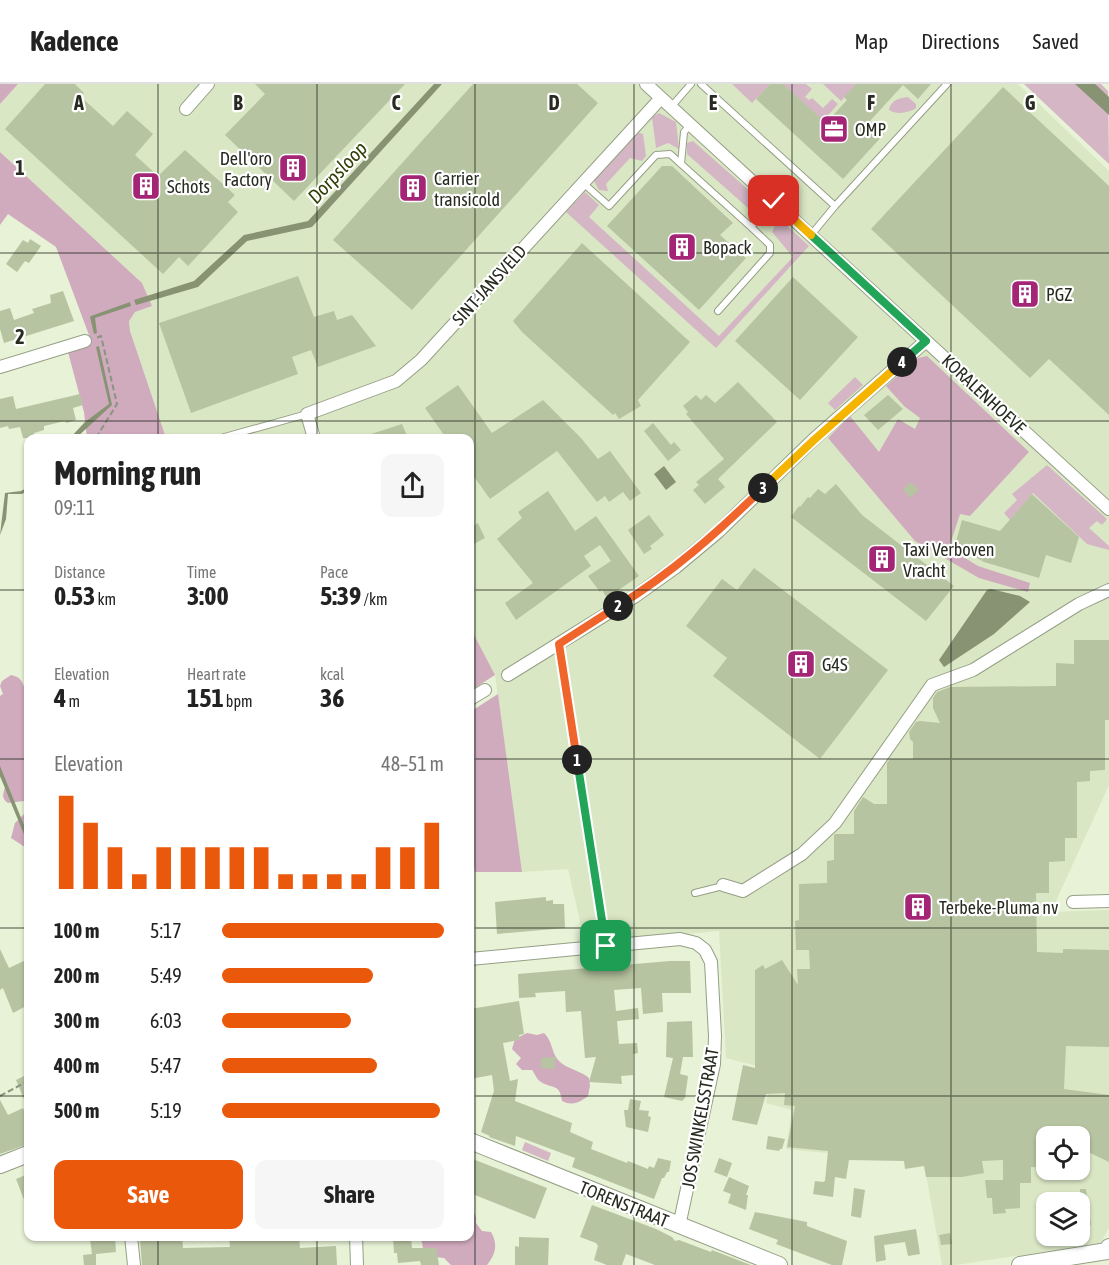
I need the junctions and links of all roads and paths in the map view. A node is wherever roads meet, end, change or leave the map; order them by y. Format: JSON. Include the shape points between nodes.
{"nodes":[{"id":1,"x":208,"y":84,"type":"edge"},
{"id":2,"x":646,"y":84,"type":"edge"},
{"id":3,"x":691,"y":84,"type":"edge"},
{"id":4,"x":701,"y":84,"type":"edge"},
{"id":5,"x":947,"y":84,"type":"edge"},
{"id":6,"x":666,"y":102,"type":"junction"},
{"id":7,"x":186,"y":109,"type":"dead end"},
{"id":8,"x":690,"y":124,"type":"junction"},
{"id":9,"x":681,"y":164,"type":"junction"},
{"id":10,"x":584,"y":183,"type":"junction"},
{"id":11,"x":774,"y":201,"type":"junction"},
{"id":12,"x":835,"y":206,"type":"junction"},
{"id":13,"x":751,"y":228,"type":"junction"},
{"id":14,"x":811,"y":235,"type":"junction"},
{"id":15,"x":718,"y":310,"type":"dead end"},
{"id":16,"x":85,"y":341,"type":"joint"},
{"id":17,"x":926,"y":341,"type":"junction"},
{"id":18,"x":0,"y":367,"type":"edge"},
{"id":19,"x":307,"y":414,"type":"junction"},
{"id":20,"x":98,"y":434,"type":"edge"},
{"id":21,"x":235,"y":434,"type":"edge"},
{"id":22,"x":313,"y":434,"type":"edge"},
{"id":23,"x":1109,"y":509,"type":"edge"},
{"id":24,"x":1109,"y":590,"type":"edge"},
{"id":25,"x":559,"y":644,"type":"junction"},
{"id":26,"x":508,"y":675,"type":"dead end"},
{"id":27,"x":485,"y":690,"type":"dead end"},
{"id":28,"x":474,"y":697,"type":"edge"},
{"id":29,"x":723,"y":885,"type":"joint"},
{"id":30,"x":695,"y":893,"type":"dead end"},
{"id":31,"x":1109,"y":901,"type":"edge"},
{"id":32,"x":1073,"y":902,"type":"dead end"},
{"id":33,"x":606,"y":946,"type":"junction"},
{"id":34,"x":474,"y":959,"type":"edge"},
{"id":35,"x":24,"y":1083,"type":"edge"},
{"id":36,"x":0,"y":1096,"type":"edge"},
{"id":37,"x":474,"y":1143,"type":"edge"},
{"id":38,"x":24,"y":1156,"type":"edge"},
{"id":39,"x":0,"y":1165,"type":"edge"},
{"id":40,"x":680,"y":1226,"type":"junction"},
{"id":41,"x":132,"y":1241,"type":"edge"},
{"id":42,"x":356,"y":1241,"type":"edge"},
{"id":43,"x":1108,"y":1250,"type":"edge"},
{"id":44,"x":134,"y":1265,"type":"edge"},
{"id":45,"x":357,"y":1265,"type":"edge"},
{"id":46,"x":779,"y":1265,"type":"edge"},
{"id":47,"x":1020,"y":1265,"type":"edge"}],
"edges":[{"from":1,"to":7,"type":"street"},
{"from":2,"to":6,"type":"street","name":"KORALENHOEVE"},
{"from":3,"to":6,"type":"lane"},
{"from":4,"to":12,"type":"lane"},
{"from":5,"to":12,"type":"lane"},
{"from":6,"to":8,"type":"street","name":"KORALENHOEVE"},
{"from":6,"to":10,"type":"street","name":"SINT-JANSVELD"},
{"from":8,"to":9,"type":"lane","via":[[684,132]]},
{"from":8,"to":11,"type":"street","name":"KORALENHOEVE"},
{"from":9,"to":10,"type":"lane","via":[[670,154],[656,155],[609,206]]},
{"from":9,"to":13,"type":"lane"},
{"from":10,"to":19,"type":"street","name":"SINT-JANSVELD","via":[[414,366],[396,381]]},
{"from":11,"to":13,"type":"lane"},
{"from":11,"to":14,"type":"street","name":"KORALENHOEVE"},
{"from":12,"to":14,"type":"lane"},
{"from":13,"to":15,"type":"lane","via":[[770,245],[770,253]]},
{"from":14,"to":17,"type":"street","name":"KORALENHOEVE"},
{"from":16,"to":18,"type":"street"},
{"from":16,"to":20,"type":"path","via":[[101,336],[117,404]]},
{"from":17,"to":23,"type":"street","name":"KORALENHOEVE"},
{"from":17,"to":25,"type":"street","via":[[676,567]]},
{"from":19,"to":21,"type":"lane"},
{"from":19,"to":22,"type":"street"},
{"from":24,"to":29,"type":"street","via":[[973,669],[932,685],[835,823],[802,854],[743,891]]},
{"from":25,"to":26,"type":"street"},
{"from":25,"to":33,"type":"path"},
{"from":27,"to":28,"type":"street"},
{"from":29,"to":30,"type":"lane"},
{"from":31,"to":32,"type":"street"},
{"from":33,"to":34,"type":"street"},
{"from":33,"to":40,"type":"street","name":"JOS SWINKELSSTRAAT","via":[[680,939],[705,950],[711,962],[714,1064]]},
{"from":35,"to":36,"type":"path"},
{"from":37,"to":40,"type":"street","name":"TORENSTRAAT"},
{"from":38,"to":39,"type":"street"},
{"from":40,"to":46,"type":"street","name":"TORENSTRAAT"},
{"from":41,"to":44,"type":"street"},
{"from":42,"to":45,"type":"street"},
{"from":43,"to":47,"type":"street"}]}
